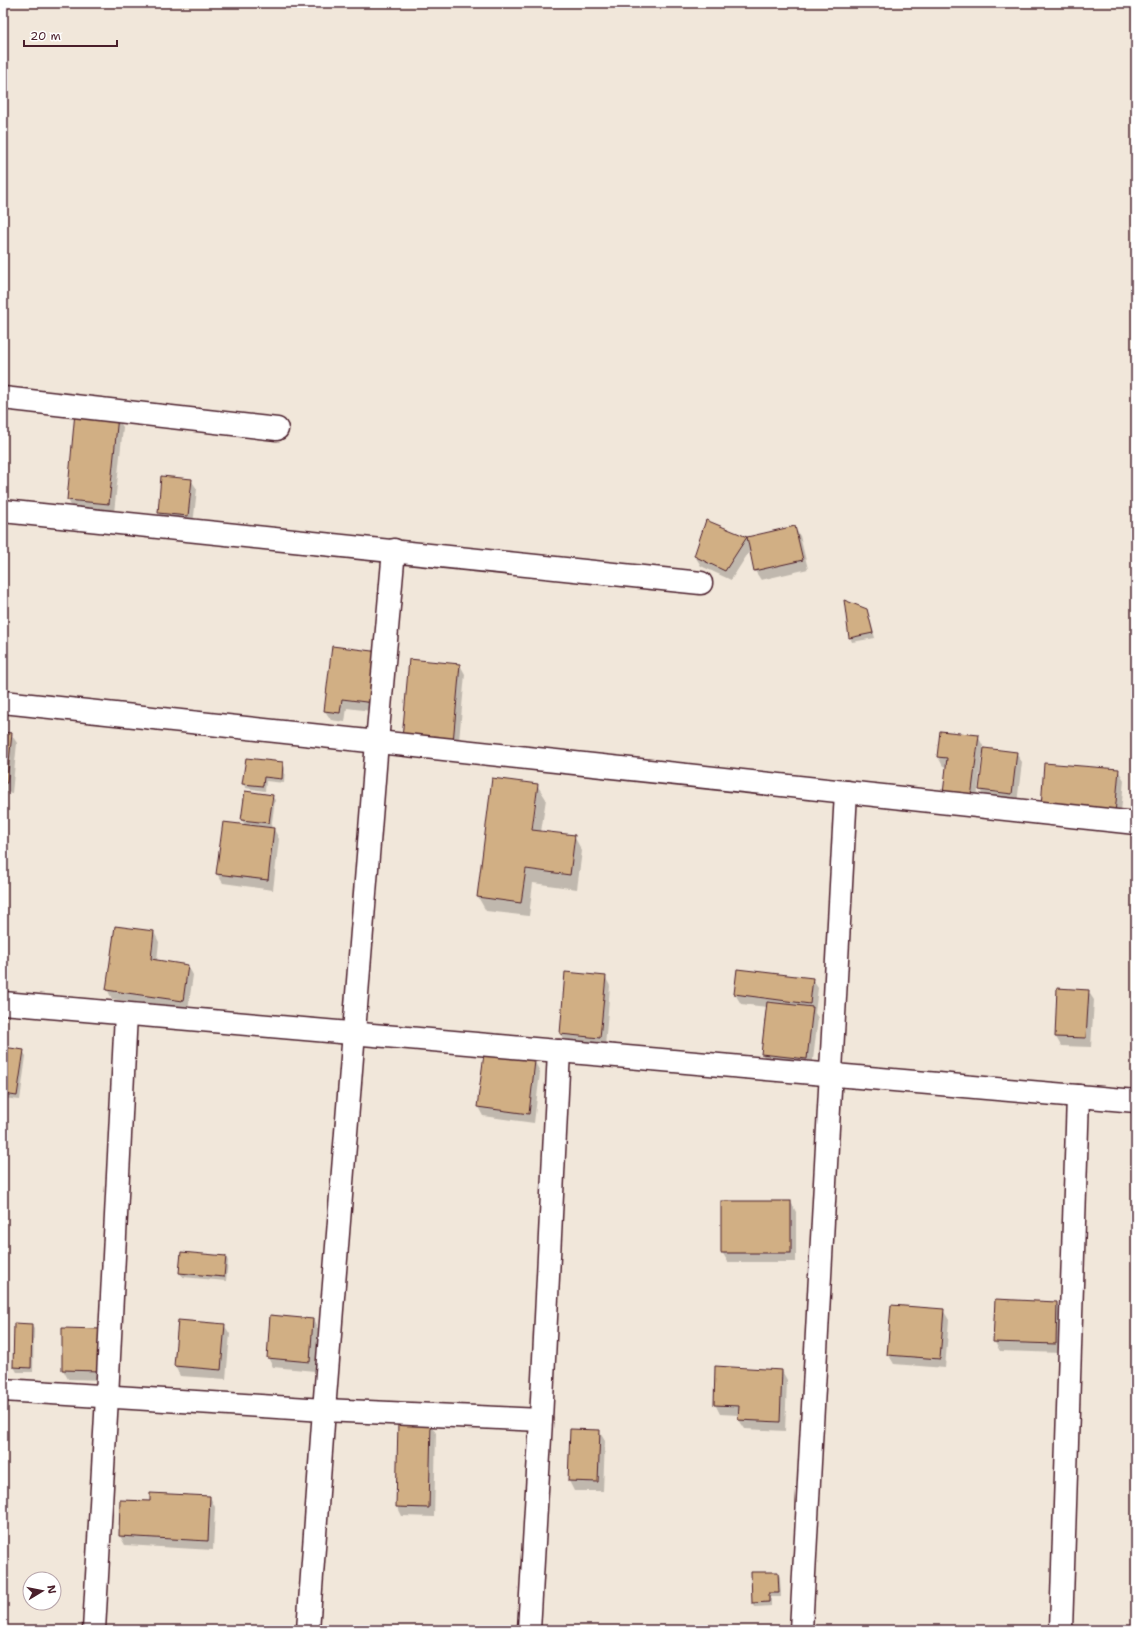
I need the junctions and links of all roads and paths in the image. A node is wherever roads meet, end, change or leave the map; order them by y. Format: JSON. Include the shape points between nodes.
{"nodes":[{"id":1,"x":3,"y":398,"type":"edge"},
{"id":2,"x":277,"y":429,"type":"dead end"},
{"id":3,"x":3,"y":511,"type":"edge"},
{"id":4,"x":394,"y":550,"type":"junction"},
{"id":5,"x":701,"y":582,"type":"dead end"},
{"id":6,"x":3,"y":702,"type":"edge"},
{"id":7,"x":376,"y":742,"type":"junction"},
{"id":8,"x":846,"y":792,"type":"junction"},
{"id":9,"x":1136,"y":823,"type":"edge"},
{"id":10,"x":3,"y":1003,"type":"edge"},
{"id":11,"x":126,"y":1014,"type":"junction"},
{"id":12,"x":354,"y":1034,"type":"junction"},
{"id":13,"x":559,"y":1051,"type":"junction"},
{"id":14,"x":831,"y":1075,"type":"junction"},
{"id":15,"x":1078,"y":1096,"type":"junction"},
{"id":16,"x":1136,"y":1102,"type":"edge"},
{"id":17,"x":3,"y":1390,"type":"edge"},
{"id":18,"x":108,"y":1397,"type":"junction"},
{"id":19,"x":324,"y":1410,"type":"junction"},
{"id":20,"x":541,"y":1420,"type":"junction"},
{"id":21,"x":94,"y":1630,"type":"edge"},
{"id":22,"x":308,"y":1630,"type":"edge"},
{"id":23,"x":529,"y":1630,"type":"edge"},
{"id":24,"x":801,"y":1630,"type":"edge"},
{"id":25,"x":1061,"y":1630,"type":"edge"}],
"edges":[{"from":1,"to":2,"type":"street"},
{"from":3,"to":4,"type":"street"},
{"from":4,"to":5,"type":"street"},
{"from":4,"to":7,"type":"street"},
{"from":6,"to":7,"type":"street"},
{"from":7,"to":8,"type":"street"},
{"from":7,"to":12,"type":"street"},
{"from":8,"to":9,"type":"street"},
{"from":8,"to":14,"type":"street"},
{"from":10,"to":11,"type":"street"},
{"from":11,"to":12,"type":"street"},
{"from":11,"to":18,"type":"street"},
{"from":12,"to":13,"type":"street"},
{"from":12,"to":19,"type":"street"},
{"from":13,"to":14,"type":"street"},
{"from":13,"to":20,"type":"street"},
{"from":14,"to":15,"type":"street"},
{"from":14,"to":24,"type":"street"},
{"from":15,"to":16,"type":"street"},
{"from":15,"to":25,"type":"street"},
{"from":17,"to":18,"type":"street"},
{"from":18,"to":19,"type":"street"},
{"from":18,"to":21,"type":"street"},
{"from":19,"to":20,"type":"street"},
{"from":19,"to":22,"type":"street"},
{"from":20,"to":23,"type":"street"}]}
